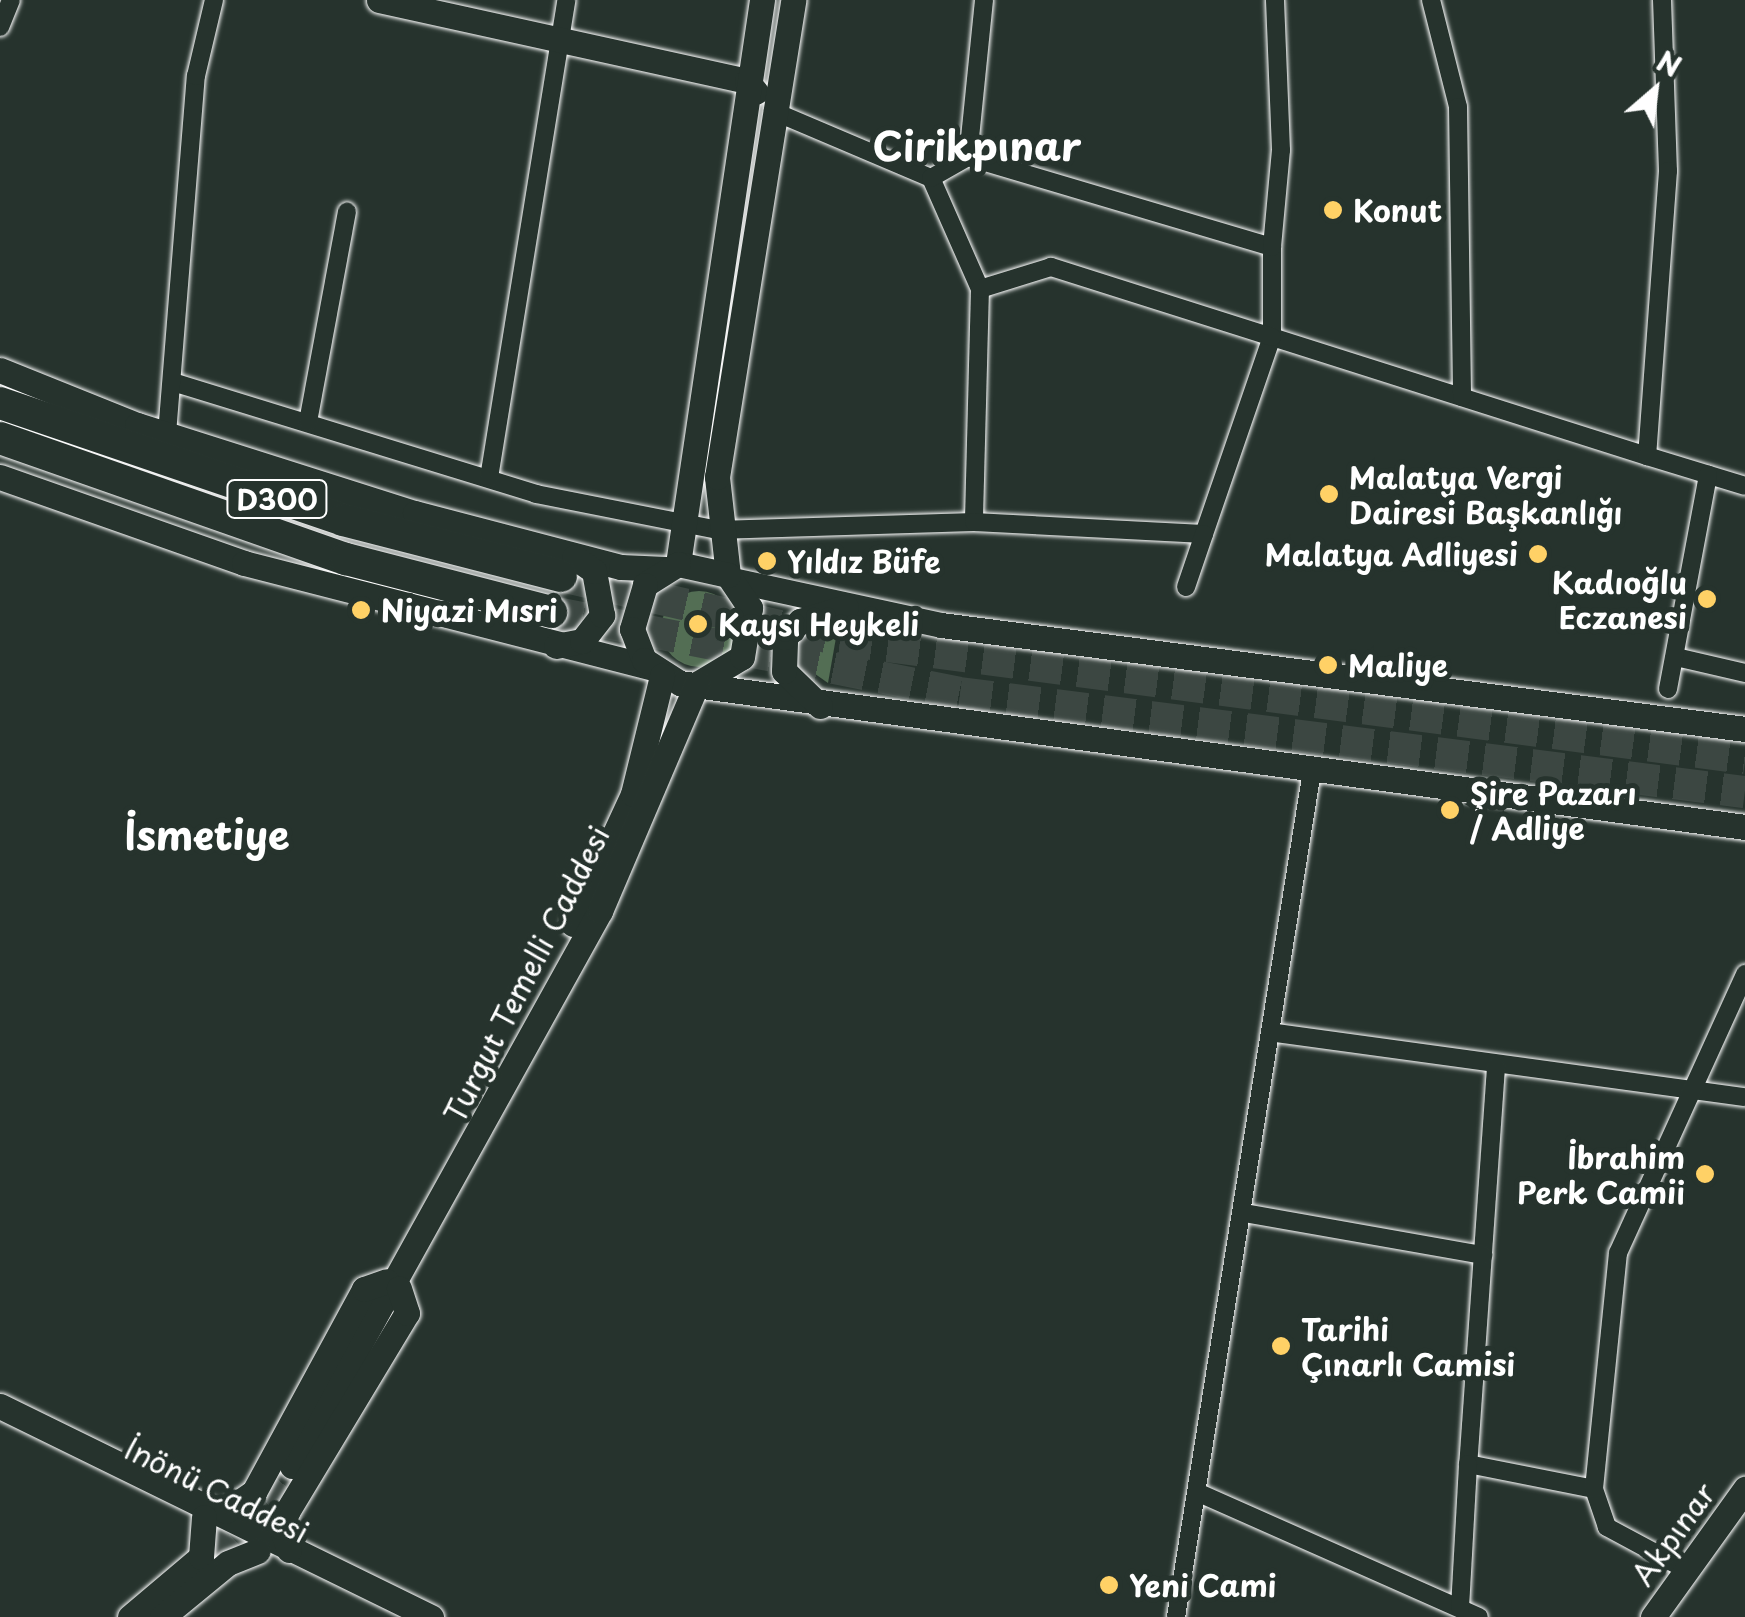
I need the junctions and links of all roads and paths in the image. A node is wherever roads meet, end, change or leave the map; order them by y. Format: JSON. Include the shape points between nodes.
{"nodes":[{"id":1,"x":11,"y":0,"type":"edge"},
{"id":2,"x":214,"y":0,"type":"edge"},
{"id":3,"x":380,"y":0,"type":"edge"},
{"id":4,"x":566,"y":0,"type":"edge"},
{"id":5,"x":762,"y":0,"type":"edge"},
{"id":6,"x":794,"y":0,"type":"edge"},
{"id":7,"x":984,"y":0,"type":"edge"},
{"id":8,"x":1431,"y":0,"type":"edge"},
{"id":9,"x":1662,"y":0,"type":"edge"},
{"id":10,"x":1271,"y":1,"type":"edge"},
{"id":11,"x":0,"y":26,"type":"edge"},
{"id":12,"x":553,"y":40,"type":"junction"},
{"id":13,"x":747,"y":81,"type":"junction"},
{"id":14,"x":773,"y":111,"type":"junction"},
{"id":15,"x":968,"y":157,"type":"junction"},
{"id":16,"x":931,"y":178,"type":"junction"},
{"id":17,"x":347,"y":212,"type":"dead end"},
{"id":18,"x":1272,"y":247,"type":"junction"},
{"id":19,"x":980,"y":289,"type":"junction"},
{"id":20,"x":1272,"y":337,"type":"junction"},
{"id":21,"x":0,"y":370,"type":"edge"},
{"id":22,"x":176,"y":384,"type":"junction"},
{"id":23,"x":1462,"y":396,"type":"junction"},
{"id":24,"x":0,"y":403,"type":"edge"},
{"id":25,"x":308,"y":422,"type":"junction"},
{"id":26,"x":166,"y":434,"type":"junction"},
{"id":27,"x":0,"y":438,"type":"edge"},
{"id":28,"x":1647,"y":456,"type":"junction"},
{"id":29,"x":1708,"y":475,"type":"junction"},
{"id":30,"x":0,"y":477,"type":"edge"},
{"id":31,"x":489,"y":478,"type":"junction"},
{"id":32,"x":1745,"y":486,"type":"edge"},
{"id":33,"x":974,"y":522,"type":"junction"},
{"id":34,"x":688,"y":523,"type":"junction"},
{"id":35,"x":717,"y":530,"type":"junction"},
{"id":36,"x":1204,"y":534,"type":"junction"},
{"id":37,"x":566,"y":565,"type":"junction"},
{"id":38,"x":672,"y":567,"type":"junction"},
{"id":39,"x":730,"y":577,"type":"junction"},
{"id":40,"x":1186,"y":588,"type":"dead end"},
{"id":41,"x":850,"y":606,"type":"junction"},
{"id":42,"x":551,"y":612,"type":"tunnel mouth"},
{"id":43,"x":556,"y":646,"type":"junction"},
{"id":44,"x":1676,"y":657,"type":"junction"},
{"id":45,"x":657,"y":672,"type":"junction"},
{"id":46,"x":1745,"y":673,"type":"edge"},
{"id":47,"x":697,"y":684,"type":"junction"},
{"id":48,"x":1668,"y":689,"type":"dead end"},
{"id":49,"x":820,"y":706,"type":"junction"},
{"id":50,"x":1745,"y":729,"type":"edge"},
{"id":51,"x":1312,"y":771,"type":"junction"},
{"id":52,"x":1745,"y":827,"type":"edge"},
{"id":53,"x":1745,"y":974,"type":"edge"},
{"id":54,"x":1276,"y":1033,"type":"junction"},
{"id":55,"x":1496,"y":1067,"type":"junction"},
{"id":56,"x":1688,"y":1087,"type":"junction"},
{"id":57,"x":1745,"y":1097,"type":"edge"},
{"id":58,"x":1244,"y":1213,"type":"junction"},
{"id":59,"x":1483,"y":1254,"type":"junction"},
{"id":60,"x":393,"y":1284,"type":"junction"},
{"id":61,"x":0,"y":1406,"type":"edge"},
{"id":62,"x":0,"y":1418,"type":"edge"},
{"id":63,"x":1468,"y":1464,"type":"junction"},
{"id":64,"x":1594,"y":1489,"type":"junction"},
{"id":65,"x":1745,"y":1489,"type":"edge"},
{"id":66,"x":254,"y":1492,"type":"junction"},
{"id":67,"x":1198,"y":1493,"type":"junction"},
{"id":68,"x":288,"y":1510,"type":"junction"},
{"id":69,"x":215,"y":1514,"type":"junction"},
{"id":70,"x":289,"y":1550,"type":"junction"},
{"id":71,"x":258,"y":1551,"type":"junction"},
{"id":72,"x":1685,"y":1569,"type":"junction"},
{"id":73,"x":193,"y":1577,"type":"junction"},
{"id":74,"x":1460,"y":1608,"type":"junction"},
{"id":75,"x":162,"y":1615,"type":"edge"},
{"id":76,"x":130,"y":1617,"type":"edge"},
{"id":77,"x":408,"y":1617,"type":"edge"},
{"id":78,"x":431,"y":1617,"type":"edge"},
{"id":79,"x":1176,"y":1617,"type":"edge"},
{"id":80,"x":1479,"y":1617,"type":"edge"},
{"id":81,"x":1654,"y":1617,"type":"edge"}],
"edges":[{"from":1,"to":11,"type":"street"},
{"from":2,"to":22,"type":"street","via":[[196,76]]},
{"from":3,"to":12,"type":"main road"},
{"from":4,"to":12,"type":"street"},
{"from":5,"to":13,"type":"main road"},
{"from":6,"to":14,"type":"main road"},
{"from":7,"to":15,"type":"street"},
{"from":8,"to":23,"type":"street","via":[[1458,108]]},
{"from":9,"to":28,"type":"street","via":[[1668,171]]},
{"from":10,"to":18,"type":"street","via":[[1281,150]]},
{"from":12,"to":13,"type":"main road"},
{"from":12,"to":31,"type":"street"},
{"from":13,"to":14,"type":"main road"},
{"from":13,"to":34,"type":"main road"},
{"from":14,"to":16,"type":"street"},
{"from":14,"to":35,"type":"main road"},
{"from":15,"to":16,"type":"street"},
{"from":15,"to":18,"type":"street"},
{"from":16,"to":19,"type":"street"},
{"from":17,"to":25,"type":"street"},
{"from":18,"to":20,"type":"street"},
{"from":19,"to":20,"type":"street","via":[[1051,268]]},
{"from":19,"to":33,"type":"street"},
{"from":20,"to":23,"type":"street"},
{"from":20,"to":36,"type":"street"},
{"from":21,"to":26,"type":"main road"},
{"from":22,"to":25,"type":"street"},
{"from":22,"to":26,"type":"street"},
{"from":23,"to":28,"type":"street"},
{"from":24,"to":37,"type":"highway","number":"D300","via":[[342,520]]},
{"from":25,"to":31,"type":"street"},
{"from":26,"to":37,"type":"main road"},
{"from":27,"to":42,"type":"highway","number":"D300","via":[[346,559]]},
{"from":28,"to":29,"type":"street"},
{"from":29,"to":32,"type":"street"},
{"from":29,"to":44,"type":"street"},
{"from":30,"to":43,"type":"main road","via":[[180,544]]},
{"from":31,"to":34,"type":"street"},
{"from":33,"to":35,"type":"street"},
{"from":33,"to":36,"type":"street"},
{"from":34,"to":35,"type":"street"},
{"from":34,"to":38,"type":"main road"},
{"from":35,"to":39,"type":"main road"},
{"from":36,"to":40,"type":"street"},
{"from":37,"to":38,"type":"main road"},
{"from":37,"to":43,"type":"main road","via":[[594,570],[602,614],[582,641]]},
{"from":38,"to":39,"type":"main road"},
{"from":38,"to":45,"type":"main road","via":[[633,607],[636,648]]},
{"from":39,"to":41,"type":"main road"},
{"from":39,"to":47,"type":"main road","via":[[750,608],[747,648],[729,671]]},
{"from":41,"to":49,"type":"main road","via":[[800,621],[786,637],[784,671]]},
{"from":41,"to":50,"type":"main road"},
{"from":43,"to":45,"type":"main road"},
{"from":44,"to":46,"type":"street"},
{"from":44,"to":48,"type":"street"},
{"from":45,"to":47,"type":"main road"},
{"from":45,"to":60,"type":"main road","name":"Turgut Temelli Caddesi","via":[[633,794]]},
{"from":47,"to":49,"type":"main road"},
{"from":47,"to":60,"type":"main road","name":"Turgut Temelli Caddesi","via":[[600,911]]},
{"from":49,"to":51,"type":"main road"},
{"from":51,"to":52,"type":"main road"},
{"from":51,"to":54,"type":"street"},
{"from":53,"to":56,"type":"street"},
{"from":54,"to":55,"type":"street"},
{"from":54,"to":58,"type":"street"},
{"from":55,"to":56,"type":"street"},
{"from":55,"to":59,"type":"street"},
{"from":56,"to":57,"type":"street"},
{"from":56,"to":64,"type":"street","via":[[1618,1253]]},
{"from":58,"to":59,"type":"street"},
{"from":58,"to":67,"type":"street"},
{"from":59,"to":63,"type":"street"},
{"from":60,"to":60,"type":"main road","name":"Turgut Temelli Caddesi","via":[[292,1466]]},
{"from":60,"to":66,"type":"main road","name":"Turgut Temelli Caddesi","via":[[364,1289]]},
{"from":60,"to":68,"type":"main road","name":"Turgut Temelli Caddesi","via":[[407,1313]]},
{"from":61,"to":69,"type":"main road","name":"İnönü Caddesi"},
{"from":62,"to":69,"type":"main road","name":"İnönü Caddesi"},
{"from":63,"to":64,"type":"street"},
{"from":63,"to":74,"type":"street"},
{"from":64,"to":72,"type":"street","via":[[1607,1527]]},
{"from":65,"to":72,"type":"main road","name":"Akpınar"},
{"from":66,"to":68,"type":"main road","via":[[264,1506]]},
{"from":66,"to":69,"type":"main road","name":"Turgut Temelli Caddesi"},
{"from":67,"to":74,"type":"street"},
{"from":67,"to":79,"type":"street"},
{"from":68,"to":70,"type":"main road","via":[[281,1527]]},
{"from":69,"to":70,"type":"main road"},
{"from":69,"to":71,"type":"main road","name":"İnönü Caddesi"},
{"from":69,"to":73,"type":"main road"},
{"from":70,"to":78,"type":"main road"},
{"from":71,"to":73,"type":"main road"},
{"from":71,"to":77,"type":"main road","name":"İnönü Caddesi"},
{"from":72,"to":81,"type":"main road","name":"Akpınar"},
{"from":73,"to":75,"type":"main road"},
{"from":73,"to":76,"type":"main road"},
{"from":74,"to":80,"type":"street"}]}
